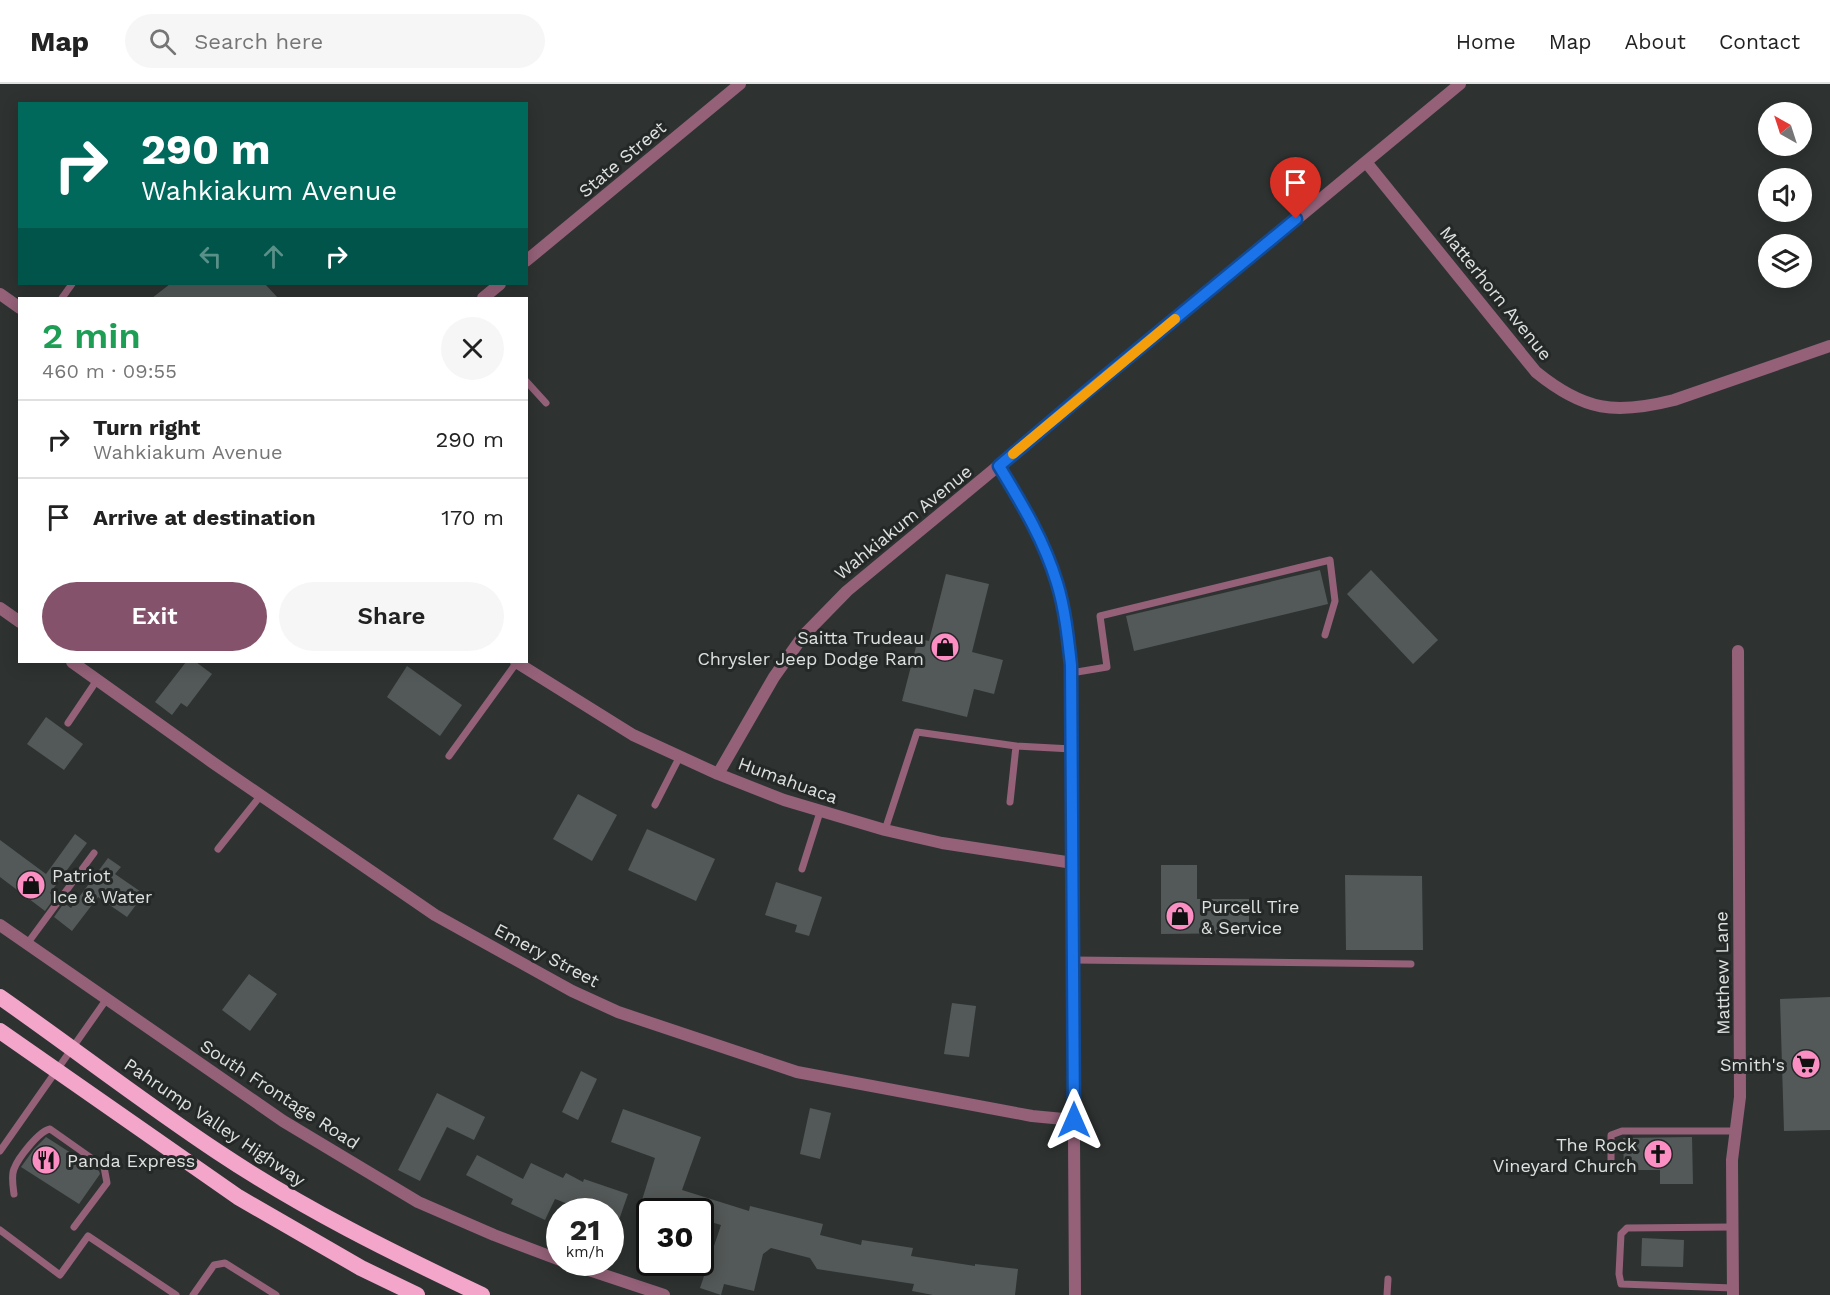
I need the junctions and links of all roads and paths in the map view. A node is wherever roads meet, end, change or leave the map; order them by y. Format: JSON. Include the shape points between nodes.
{"nodes":[{"id":1,"x":740,"y":84,"type":"edge"},
{"id":2,"x":1460,"y":84,"type":"edge"},
{"id":3,"x":1366,"y":162,"type":"junction"},
{"id":4,"x":528,"y":259,"type":"edge"},
{"id":5,"x":499,"y":285,"type":"edge"},
{"id":6,"x":0,"y":294,"type":"edge"},
{"id":7,"x":484,"y":297,"type":"edge"},
{"id":8,"x":18,"y":307,"type":"edge"},
{"id":9,"x":1830,"y":346,"type":"edge"},
{"id":10,"x":528,"y":383,"type":"edge"},
{"id":11,"x":546,"y":403,"type":"dead end"},
{"id":12,"x":999,"y":466,"type":"junction"},
{"id":13,"x":0,"y":608,"type":"edge"},
{"id":14,"x":18,"y":621,"type":"edge"},
{"id":15,"x":1325,"y":635,"type":"dead end"},
{"id":16,"x":1738,"y":651,"type":"dead end"},
{"id":17,"x":73,"y":663,"type":"edge"},
{"id":18,"x":516,"y":663,"type":"edge"},
{"id":19,"x":519,"y":663,"type":"edge"},
{"id":20,"x":1071,"y":673,"type":"junction"},
{"id":21,"x":97,"y":680,"type":"junction"},
{"id":22,"x":68,"y":723,"type":"dead end"},
{"id":23,"x":1016,"y":746,"type":"junction"},
{"id":24,"x":1072,"y":749,"type":"junction"},
{"id":25,"x":449,"y":756,"type":"dead end"},
{"id":26,"x":680,"y":756,"type":"junction"},
{"id":27,"x":718,"y":774,"type":"junction"},
{"id":28,"x":261,"y":795,"type":"junction"},
{"id":29,"x":1010,"y":802,"type":"dead end"},
{"id":30,"x":655,"y":805,"type":"dead end"},
{"id":31,"x":820,"y":812,"type":"junction"},
{"id":32,"x":885,"y":830,"type":"junction"},
{"id":33,"x":218,"y":849,"type":"dead end"},
{"id":34,"x":94,"y":853,"type":"dead end"},
{"id":35,"x":1073,"y":863,"type":"junction"},
{"id":36,"x":802,"y":869,"type":"dead end"},
{"id":37,"x":0,"y":925,"type":"edge"},
{"id":38,"x":27,"y":944,"type":"junction"},
{"id":39,"x":1074,"y":960,"type":"junction"},
{"id":40,"x":1411,"y":964,"type":"dead end"},
{"id":41,"x":0,"y":997,"type":"edge"},
{"id":42,"x":106,"y":1000,"type":"junction"},
{"id":43,"x":0,"y":1031,"type":"edge"},
{"id":44,"x":72,"y":1047,"type":"junction"},
{"id":45,"x":56,"y":1070,"type":"junction"},
{"id":46,"x":1074,"y":1120,"type":"junction"},
{"id":47,"x":1736,"y":1131,"type":"junction"},
{"id":48,"x":0,"y":1151,"type":"edge"},
{"id":49,"x":1611,"y":1163,"type":"dead end"},
{"id":50,"x":14,"y":1194,"type":"dead end"},
{"id":51,"x":74,"y":1227,"type":"dead end"},
{"id":52,"x":1732,"y":1227,"type":"junction"},
{"id":53,"x":0,"y":1230,"type":"edge"},
{"id":54,"x":546,"y":1255,"type":"edge"},
{"id":55,"x":607,"y":1276,"type":"edge"},
{"id":56,"x":1388,"y":1279,"type":"dead end"},
{"id":57,"x":1733,"y":1292,"type":"edge"},
{"id":58,"x":176,"y":1295,"type":"edge"},
{"id":59,"x":193,"y":1295,"type":"edge"},
{"id":60,"x":276,"y":1295,"type":"edge"},
{"id":61,"x":417,"y":1295,"type":"edge"},
{"id":62,"x":482,"y":1295,"type":"edge"},
{"id":63,"x":664,"y":1295,"type":"edge"},
{"id":64,"x":1076,"y":1295,"type":"edge"},
{"id":65,"x":1387,"y":1295,"type":"edge"}],
"edges":[{"from":1,"to":4,"type":"street","name":"State Street"},
{"from":2,"to":3,"type":"street","name":"Wahkiakum Avenue"},
{"from":3,"to":9,"type":"street","name":"Matterhorn Avenue","via":[[1536,372],[1559,391],[1588,404],[1616,408],[1652,406]]},
{"from":3,"to":12,"type":"street","name":"Wahkiakum Avenue"},
{"from":5,"to":7,"type":"street"},
{"from":6,"to":8,"type":"street"},
{"from":10,"to":11,"type":"lane"},
{"from":12,"to":20,"type":"street","via":[[1029,514],[1058,584]]},
{"from":12,"to":27,"type":"street","name":"Wahkiakum Avenue","via":[[847,591],[803,636],[774,677]]},
{"from":13,"to":14,"type":"street"},
{"from":15,"to":20,"type":"lane","via":[[1335,601],[1330,560],[1100,616],[1107,667]]},
{"from":16,"to":47,"type":"street","name":"Matthew Lane","via":[[1740,1097]]},
{"from":17,"to":21,"type":"street","name":"Emery Street"},
{"from":18,"to":25,"type":"lane"},
{"from":19,"to":26,"type":"street","name":"Humahuaca","via":[[633,735]]},
{"from":20,"to":24,"type":"street"},
{"from":21,"to":22,"type":"lane"},
{"from":21,"to":28,"type":"street","name":"Emery Street"},
{"from":23,"to":24,"type":"lane"},
{"from":23,"to":29,"type":"lane"},
{"from":23,"to":32,"type":"lane","via":[[916,732]]},
{"from":24,"to":35,"type":"street"},
{"from":26,"to":27,"type":"street","name":"Humahuaca"},
{"from":26,"to":30,"type":"lane"},
{"from":27,"to":31,"type":"street","name":"Humahuaca"},
{"from":28,"to":33,"type":"lane"},
{"from":28,"to":46,"type":"street","name":"Emery Street","via":[[435,915],[572,991],[618,1011],[797,1071],[1032,1116]]},
{"from":31,"to":32,"type":"street","name":"Humahuaca"},
{"from":31,"to":36,"type":"lane"},
{"from":32,"to":35,"type":"street","name":"Humahuaca"},
{"from":34,"to":38,"type":"lane"},
{"from":35,"to":39,"type":"street"},
{"from":37,"to":38,"type":"street","name":"South Frontage Road"},
{"from":38,"to":42,"type":"street","name":"South Frontage Road"},
{"from":39,"to":40,"type":"lane"},
{"from":39,"to":46,"type":"street"},
{"from":41,"to":44,"type":"highway","name":"Pahrump Valley Highway"},
{"from":42,"to":44,"type":"lane"},
{"from":42,"to":54,"type":"street","name":"South Frontage Road","via":[[283,1121],[418,1202]]},
{"from":43,"to":45,"type":"highway"},
{"from":44,"to":45,"type":"lane"},
{"from":44,"to":62,"type":"highway","name":"Pahrump Valley Highway","via":[[218,1152],[298,1202],[408,1261]]},
{"from":45,"to":48,"type":"lane"},
{"from":45,"to":61,"type":"highway","via":[[238,1197],[361,1268]]},
{"from":46,"to":64,"type":"street"},
{"from":47,"to":49,"type":"lane","via":[[1622,1131],[1611,1135]]},
{"from":47,"to":52,"type":"street","name":"Matthew Lane"},
{"from":50,"to":51,"type":"lane","via":[[14,1168],[40,1133],[50,1129],[104,1167],[107,1174],[107,1183]]},
{"from":52,"to":57,"type":"street","name":"Matthew Lane"},
{"from":52,"to":57,"type":"lane","via":[[1627,1228],[1621,1234],[1618,1274],[1621,1284]]},
{"from":53,"to":58,"type":"lane","via":[[60,1275],[88,1236]]},
{"from":55,"to":63,"type":"street"},
{"from":56,"to":65,"type":"lane"},
{"from":59,"to":60,"type":"lane","via":[[214,1265],[225,1263]]}]}
